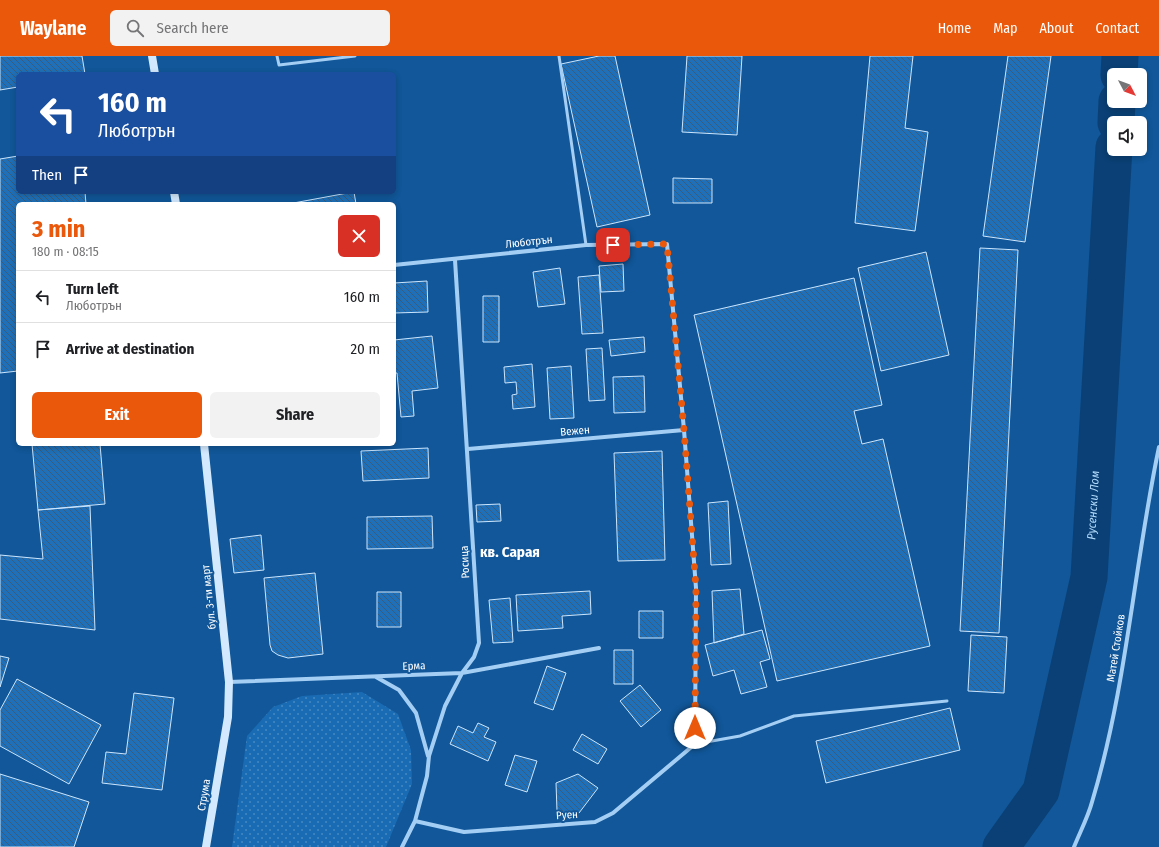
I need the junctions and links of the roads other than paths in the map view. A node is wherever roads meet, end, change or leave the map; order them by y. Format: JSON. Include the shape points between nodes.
{"nodes":[{"id":1,"x":152,"y":56,"type":"edge"},
{"id":2,"x":277,"y":56,"type":"edge"},
{"id":3,"x":355,"y":56,"type":"edge"},
{"id":4,"x":559,"y":56,"type":"edge"},
{"id":5,"x":155,"y":72,"type":"edge"},
{"id":6,"x":586,"y":245,"type":"junction"},
{"id":7,"x":455,"y":260,"type":"junction"},
{"id":8,"x":396,"y":265,"type":"edge"},
{"id":9,"x":684,"y":430,"type":"junction"},
{"id":10,"x":204,"y":446,"type":"edge"},
{"id":11,"x":1159,"y":447,"type":"edge"},
{"id":12,"x":468,"y":449,"type":"junction"},
{"id":13,"x":599,"y":648,"type":"dead end"},
{"id":14,"x":462,"y":673,"type":"junction"},
{"id":15,"x":376,"y":676,"type":"junction"},
{"id":16,"x":228,"y":682,"type":"junction"},
{"id":17,"x":947,"y":701,"type":"dead end"},
{"id":18,"x":695,"y":744,"type":"junction"},
{"id":19,"x":223,"y":747,"type":"joint"},
{"id":20,"x":429,"y":756,"type":"junction"},
{"id":21,"x":415,"y":821,"type":"junction"},
{"id":22,"x":206,"y":847,"type":"edge"},
{"id":23,"x":402,"y":847,"type":"edge"},
{"id":24,"x":1074,"y":847,"type":"edge"}],
"edges":[{"from":1,"to":5,"type":"main road"},
{"from":2,"to":3,"type":"lane","via":[[279,65]]},
{"from":4,"to":6,"type":"lane"},
{"from":6,"to":7,"type":"street","name":"Люботрън"},
{"from":6,"to":9,"type":"street","name":"Люботрън","via":[[667,244]]},
{"from":7,"to":8,"type":"street","name":"Люботрън"},
{"from":7,"to":12,"type":"street","name":"Росица"},
{"from":9,"to":12,"type":"street","name":"Вежен"},
{"from":9,"to":18,"type":"street","via":[[696,588]]},
{"from":10,"to":16,"type":"main road","name":"бул. 3-ти март"},
{"from":11,"to":24,"type":"street","name":"Матей Стойков","via":[[1142,537],[1118,697],[1092,803]]},
{"from":12,"to":14,"type":"street","name":"Росица","via":[[479,643],[474,657]]},
{"from":13,"to":14,"type":"street","name":"Ерма"},
{"from":14,"to":15,"type":"street","name":"Ерма"},
{"from":14,"to":20,"type":"street","name":"Росица","via":[[445,706]]},
{"from":15,"to":16,"type":"street","name":"Ерма"},
{"from":15,"to":20,"type":"street","via":[[399,690],[416,713]]},
{"from":16,"to":19,"type":"main road","name":"бул. 3-ти март","via":[[228,717]]},
{"from":17,"to":18,"type":"lane","via":[[794,716],[740,736]]},
{"from":18,"to":21,"type":"street","name":"Руен","via":[[613,813],[595,822],[464,832]]},
{"from":19,"to":22,"type":"main road","name":"Струма"},
{"from":20,"to":21,"type":"street","name":"Росица","via":[[427,776]]},
{"from":21,"to":23,"type":"street","name":"Росица"}]}
